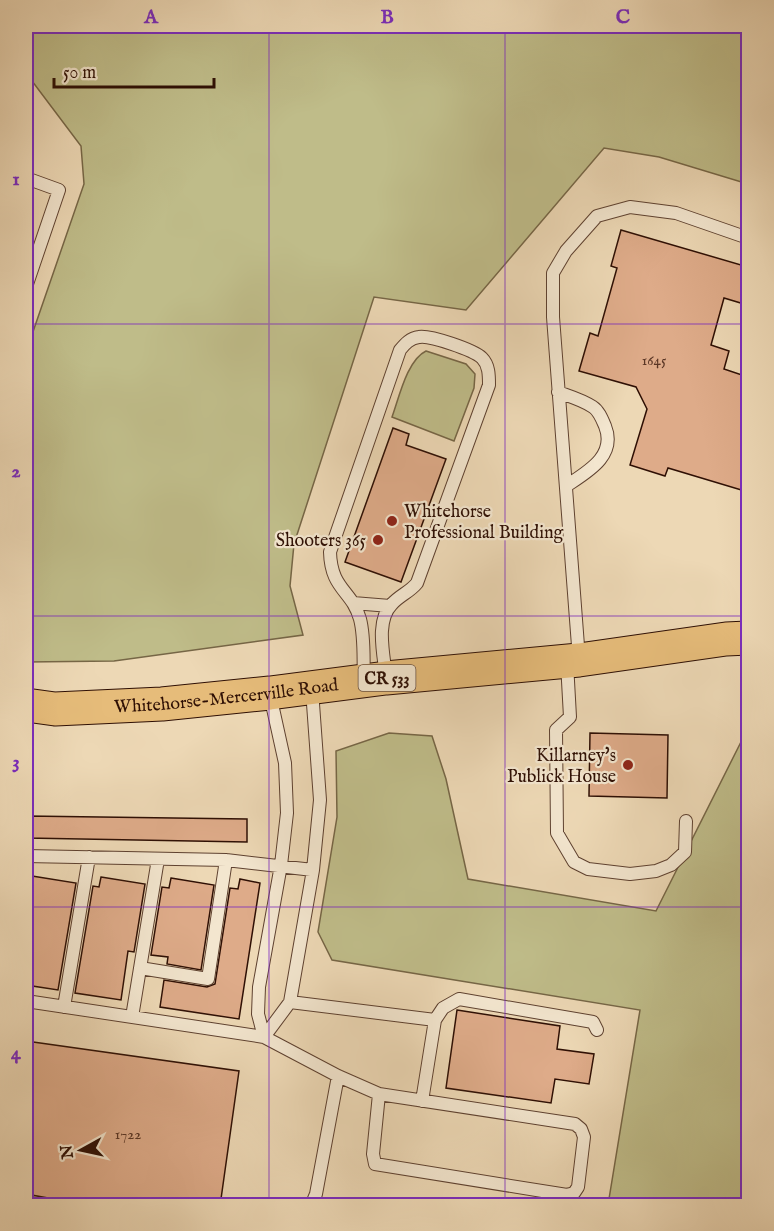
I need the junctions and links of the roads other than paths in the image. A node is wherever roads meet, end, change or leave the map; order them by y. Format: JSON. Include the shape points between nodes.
{"nodes":[{"id":1,"x":26,"y":178,"type":"edge"},
{"id":2,"x":748,"y":238,"type":"edge"},
{"id":3,"x":26,"y":287,"type":"edge"},
{"id":4,"x":558,"y":392,"type":"junction"},
{"id":5,"x":566,"y":486,"type":"junction"},
{"id":6,"x":353,"y":603,"type":"junction"},
{"id":7,"x":390,"y":606,"type":"junction"},
{"id":8,"x":748,"y":638,"type":"edge"},
{"id":9,"x":573,"y":661,"type":"junction"},
{"id":10,"x":375,"y":679,"type":"junction"},
{"id":11,"x":312,"y":688,"type":"junction"},
{"id":12,"x":270,"y":693,"type":"junction"},
{"id":13,"x":26,"y":705,"type":"edge"},
{"id":14,"x":686,"y":821,"type":"dead end"},
{"id":15,"x":26,"y":856,"type":"edge"},
{"id":16,"x":89,"y":857,"type":"junction"},
{"id":17,"x":158,"y":859,"type":"junction"},
{"id":18,"x":226,"y":860,"type":"junction"},
{"id":19,"x":281,"y":865,"type":"junction"},
{"id":20,"x":314,"y":870,"type":"junction"},
{"id":21,"x":140,"y":968,"type":"junction"},
{"id":22,"x":26,"y":1001,"type":"edge"},
{"id":23,"x":290,"y":1002,"type":"junction"},
{"id":24,"x":64,"y":1007,"type":"junction"},
{"id":25,"x":132,"y":1017,"type":"junction"},
{"id":26,"x":435,"y":1020,"type":"junction"},
{"id":27,"x":597,"y":1030,"type":"dead end"},
{"id":28,"x":264,"y":1037,"type":"junction"},
{"id":29,"x":338,"y":1076,"type":"junction"},
{"id":30,"x":379,"y":1094,"type":"junction"},
{"id":31,"x":422,"y":1101,"type":"junction"},
{"id":32,"x":26,"y":1202,"type":"edge"},
{"id":33,"x":46,"y":1206,"type":"edge"},
{"id":34,"x":311,"y":1206,"type":"edge"}],
"edges":[{"from":1,"to":3,"type":"lane","via":[[59,190]]},
{"from":2,"to":4,"type":"lane","via":[[676,213],[630,207],[597,216],[566,251],[553,273]]},
{"from":4,"to":5,"type":"lane"},
{"from":4,"to":5,"type":"lane","via":[[593,406],[607,431],[605,455]]},
{"from":5,"to":9,"type":"lane"},
{"from":6,"to":7,"type":"lane"},
{"from":6,"to":7,"type":"lane","via":[[335,579],[330,552],[400,350],[410,339],[430,337],[484,359],[489,385],[417,583]]},
{"from":6,"to":10,"type":"lane"},
{"from":7,"to":10,"type":"lane","via":[[384,620]]},
{"from":8,"to":9,"type":"main road","name":"Whitehorse-Mercerville Road","number":"CR 533"},
{"from":9,"to":10,"type":"main road","name":"Whitehorse-Mercerville Road","number":"CR 533"},
{"from":9,"to":14,"type":"lane","via":[[570,717],[556,730],[557,833],[574,862],[605,872],[657,872],[686,852]]},
{"from":10,"to":11,"type":"main road","name":"Whitehorse-Mercerville Road","number":"CR 533"},
{"from":11,"to":12,"type":"main road","name":"Whitehorse-Mercerville Road","number":"CR 533"},
{"from":11,"to":20,"type":"lane","via":[[320,800]]},
{"from":12,"to":13,"type":"main road","name":"Whitehorse-Mercerville Road","number":"CR 533","via":[[102,707],[55,709]]},
{"from":12,"to":19,"type":"lane","via":[[285,764],[287,813]]},
{"from":15,"to":16,"type":"lane"},
{"from":16,"to":17,"type":"lane"},
{"from":16,"to":24,"type":"lane"},
{"from":17,"to":18,"type":"lane"},
{"from":17,"to":21,"type":"lane"},
{"from":18,"to":19,"type":"lane"},
{"from":18,"to":21,"type":"lane","via":[[208,979]]},
{"from":19,"to":20,"type":"lane"},
{"from":19,"to":28,"type":"lane","via":[[260,987],[258,1014]]},
{"from":20,"to":23,"type":"lane"},
{"from":21,"to":25,"type":"lane"},
{"from":22,"to":24,"type":"lane"},
{"from":23,"to":26,"type":"lane"},
{"from":23,"to":28,"type":"lane"},
{"from":24,"to":25,"type":"lane"},
{"from":25,"to":28,"type":"lane"},
{"from":26,"to":27,"type":"lane","via":[[443,1008],[459,999],[593,1022]]},
{"from":26,"to":31,"type":"lane"},
{"from":28,"to":29,"type":"lane"},
{"from":29,"to":30,"type":"lane"},
{"from":29,"to":34,"type":"lane"},
{"from":30,"to":31,"type":"lane"},
{"from":30,"to":31,"type":"lane","via":[[375,1164],[567,1195],[578,1187],[584,1137],[582,1129],[575,1125]]},
{"from":32,"to":33,"type":"lane"}]}
